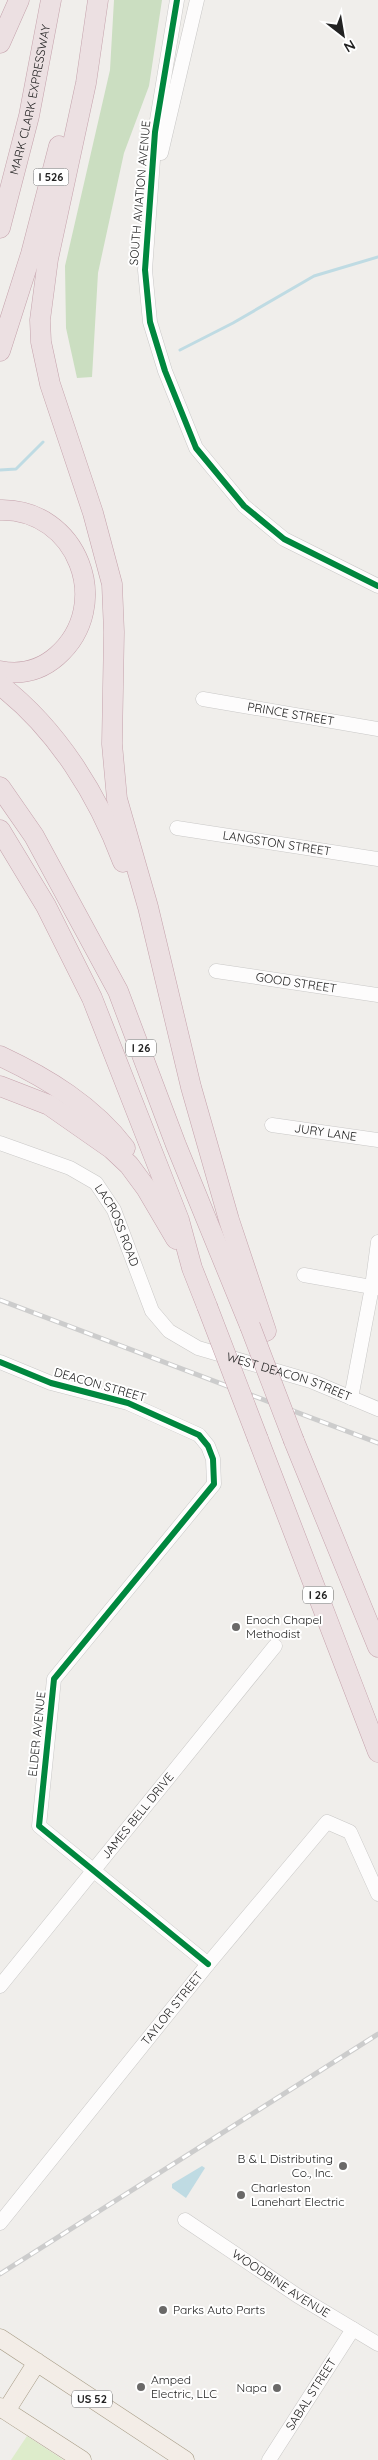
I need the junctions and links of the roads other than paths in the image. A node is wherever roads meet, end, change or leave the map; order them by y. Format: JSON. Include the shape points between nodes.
{"nodes":[{"id":1,"x":18,"y":0,"type":"edge"},
{"id":2,"x":51,"y":0,"type":"edge"},
{"id":3,"x":88,"y":0,"type":"edge"},
{"id":4,"x":98,"y":0,"type":"edge"},
{"id":5,"x":177,"y":0,"type":"edge"},
{"id":6,"x":197,"y":0,"type":"edge"},
{"id":7,"x":0,"y":43,"type":"edge"},
{"id":8,"x":148,"y":204,"type":"junction"},
{"id":9,"x":0,"y":228,"type":"edge"},
{"id":10,"x":0,"y":351,"type":"edge"},
{"id":11,"x":0,"y":510,"type":"edge"},
{"id":12,"x":378,"y":586,"type":"edge"},
{"id":13,"x":0,"y":671,"type":"edge"},
{"id":14,"x":0,"y":685,"type":"edge"},
{"id":15,"x":203,"y":700,"type":"dead end"},
{"id":16,"x":378,"y":729,"type":"edge"},
{"id":17,"x":0,"y":787,"type":"edge"},
{"id":18,"x":177,"y":828,"type":"dead end"},
{"id":19,"x":0,"y":830,"type":"edge"},
{"id":20,"x":378,"y":859,"type":"edge"},
{"id":21,"x":160,"y":960,"type":"junction"},
{"id":22,"x":216,"y":971,"type":"dead end"},
{"id":23,"x":378,"y":995,"type":"edge"},
{"id":24,"x":0,"y":1056,"type":"edge"},
{"id":25,"x":0,"y":1086,"type":"edge"},
{"id":26,"x":272,"y":1125,"type":"dead end"},
{"id":27,"x":378,"y":1140,"type":"edge"},
{"id":28,"x":0,"y":1143,"type":"edge"},
{"id":29,"x":172,"y":1232,"type":"junction"},
{"id":30,"x":378,"y":1242,"type":"edge"},
{"id":31,"x":192,"y":1268,"type":"junction"},
{"id":32,"x":304,"y":1276,"type":"dead end"},
{"id":33,"x":375,"y":1287,"type":"edge"},
{"id":34,"x":258,"y":1329,"type":"junction"},
{"id":35,"x":198,"y":1348,"type":"joint"},
{"id":36,"x":0,"y":1362,"type":"edge"},
{"id":37,"x":351,"y":1398,"type":"junction"},
{"id":38,"x":378,"y":1409,"type":"edge"},
{"id":39,"x":214,"y":1484,"type":"joint"},
{"id":40,"x":275,"y":1646,"type":"dead end"},
{"id":41,"x":378,"y":1647,"type":"edge"},
{"id":42,"x":378,"y":1752,"type":"edge"},
{"id":43,"x":95,"y":1870,"type":"junction"},
{"id":44,"x":378,"y":1894,"type":"edge"},
{"id":45,"x":208,"y":1964,"type":"junction"},
{"id":46,"x":0,"y":1985,"type":"edge"},
{"id":47,"x":185,"y":2220,"type":"dead end"},
{"id":48,"x":0,"y":2223,"type":"edge"},
{"id":49,"x":353,"y":2329,"type":"junction"},
{"id":50,"x":0,"y":2338,"type":"edge"},
{"id":51,"x":378,"y":2344,"type":"edge"},
{"id":52,"x":37,"y":2362,"type":"junction"},
{"id":53,"x":3,"y":2409,"type":"edge"},
{"id":54,"x":78,"y":2459,"type":"edge"},
{"id":55,"x":185,"y":2460,"type":"edge"},
{"id":56,"x":269,"y":2460,"type":"edge"}],
"edges":[{"from":1,"to":7,"type":"highway"},
{"from":2,"to":9,"type":"highway","name":"MARK CLARK EXPRESSWAY","number":"I 526","via":[[29,116]]},
{"from":3,"to":10,"type":"highway","number":"I 526","via":[[58,151],[31,254]]},
{"from":4,"to":21,"type":"highway","via":[[86,83],[48,259],[40,320],[41,342],[50,384],[93,513],[112,584],[113,770],[117,799]]},
{"from":5,"to":8,"type":"street","name":"SOUTH AVIATION AVENUE","via":[[155,132]]},
{"from":6,"to":8,"type":"street","name":"SOUTH AVIATION AVENUE"},
{"from":8,"to":12,"type":"street","name":"SOUTH AVIATION AVENUE","via":[[145,270],[150,322],[164,371],[196,448],[244,506],[284,539]]},
{"from":11,"to":13,"type":"highway","via":[[22,512],[56,529],[74,552],[85,585],[80,626],[64,649],[39,668],[10,673]]},
{"from":14,"to":21,"type":"highway","via":[[43,726],[68,757],[95,800],[121,856]]},
{"from":15,"to":16,"type":"street","name":"PRINCE STREET"},
{"from":17,"to":34,"type":"highway","number":"I 26","via":[[34,836],[118,991],[176,1145]]},
{"from":18,"to":20,"type":"street","name":"LANGSTON STREET"},
{"from":19,"to":31,"type":"highway","number":"I 26","via":[[58,928],[92,998],[179,1220]]},
{"from":21,"to":34,"type":"highway"},
{"from":22,"to":23,"type":"street","name":"GOOD STREET"},
{"from":24,"to":29,"type":"highway","via":[[54,1084],[118,1139],[158,1196]]},
{"from":25,"to":29,"type":"highway","via":[[49,1105],[112,1149],[146,1188]]},
{"from":26,"to":27,"type":"street","name":"JURY LANE"},
{"from":28,"to":35,"type":"street","name":"LACROSS ROAD","via":[[68,1168],[96,1183],[114,1210],[152,1310],[169,1331]]},
{"from":29,"to":31,"type":"highway"},
{"from":30,"to":33,"type":"street"},
{"from":31,"to":42,"type":"highway","number":"I 26","bridge":true},
{"from":32,"to":33,"type":"street"},
{"from":33,"to":37,"type":"street"},
{"from":34,"to":41,"type":"highway","number":"I 26","bridge":true,"via":[[305,1474]]},
{"from":35,"to":37,"type":"street","name":"WEST DEACON STREET","via":[[311,1381]]},
{"from":36,"to":39,"type":"street","name":"DEACON STREET","via":[[51,1383],[128,1403],[199,1435],[213,1459]]},
{"from":37,"to":38,"type":"street","name":"WEST DEACON STREET"},
{"from":39,"to":43,"type":"street","name":"ELDER AVENUE","via":[[54,1679],[39,1826]]},
{"from":40,"to":43,"type":"street","name":"JAMES BELL DRIVE"},
{"from":43,"to":45,"type":"street","name":"ELDER AVENUE"},
{"from":43,"to":46,"type":"street","name":"JAMES BELL DRIVE"},
{"from":44,"to":45,"type":"street","name":"TAYLOR STREET","via":[[350,1832],[327,1822]]},
{"from":45,"to":48,"type":"street","name":"TAYLOR STREET"},
{"from":47,"to":49,"type":"street","name":"WOODBINE AVENUE"},
{"from":49,"to":51,"type":"street","name":"WOODBINE AVENUE"},
{"from":49,"to":56,"type":"street","name":"SABAL STREET"},
{"from":50,"to":52,"type":"main road","number":"US 52"},
{"from":52,"to":53,"type":"main road"},
{"from":52,"to":55,"type":"main road","number":"US 52"},
{"from":53,"to":54,"type":"main road"}]}
